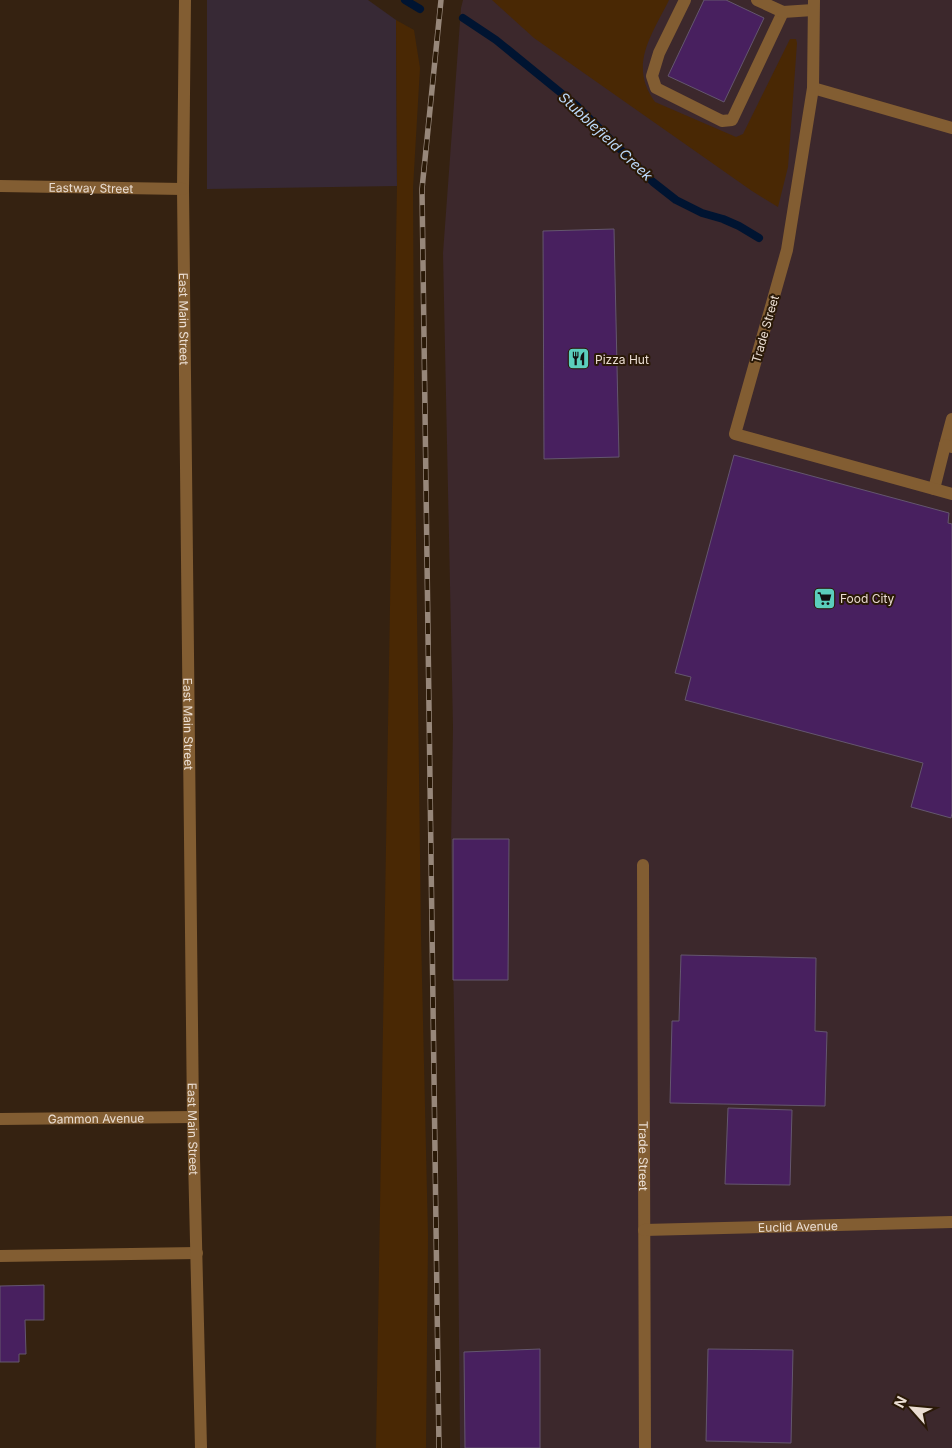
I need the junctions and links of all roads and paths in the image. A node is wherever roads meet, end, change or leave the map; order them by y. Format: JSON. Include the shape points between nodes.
{"nodes":[{"id":1,"x":185,"y":0,"type":"edge"},
{"id":2,"x":684,"y":0,"type":"edge"},
{"id":3,"x":757,"y":0,"type":"edge"},
{"id":4,"x":814,"y":5,"type":"edge"},
{"id":5,"x":783,"y":12,"type":"junction"},
{"id":6,"x":813,"y":88,"type":"junction"},
{"id":7,"x":952,"y":128,"type":"edge"},
{"id":8,"x":0,"y":186,"type":"edge"},
{"id":9,"x":183,"y":189,"type":"junction"},
{"id":10,"x":952,"y":419,"type":"edge"},
{"id":11,"x":949,"y":446,"type":"edge"},
{"id":12,"x":934,"y":489,"type":"junction"},
{"id":13,"x":952,"y":494,"type":"edge"},
{"id":14,"x":643,"y":865,"type":"dead end"},
{"id":15,"x":193,"y":1117,"type":"junction"},
{"id":16,"x":0,"y":1119,"type":"edge"},
{"id":17,"x":952,"y":1222,"type":"edge"},
{"id":18,"x":644,"y":1230,"type":"junction"},
{"id":19,"x":197,"y":1253,"type":"junction"},
{"id":20,"x":0,"y":1256,"type":"edge"},
{"id":21,"x":201,"y":1448,"type":"edge"},
{"id":22,"x":645,"y":1448,"type":"edge"}],
"edges":[{"from":1,"to":9,"type":"street","name":"East Main Street"},
{"from":2,"to":5,"type":"street","via":[[652,76],[656,88],[722,121],[732,120]]},
{"from":3,"to":5,"type":"street"},
{"from":4,"to":5,"type":"street"},
{"from":4,"to":6,"type":"street","name":"Trade Street"},
{"from":6,"to":7,"type":"street"},
{"from":6,"to":12,"type":"street","name":"Trade Street","via":[[787,250],[736,434]]},
{"from":8,"to":9,"type":"street","name":"Eastway Street"},
{"from":9,"to":15,"type":"street","name":"East Main Street"},
{"from":10,"to":11,"type":"street"},
{"from":11,"to":12,"type":"street"},
{"from":12,"to":13,"type":"street","name":"Trade Street"},
{"from":14,"to":18,"type":"street","name":"Trade Street"},
{"from":15,"to":16,"type":"street","name":"Gammon Avenue"},
{"from":15,"to":19,"type":"street","name":"East Main Street"},
{"from":17,"to":18,"type":"street","name":"Euclid Avenue"},
{"from":18,"to":22,"type":"street","name":"Trade Street"},
{"from":19,"to":20,"type":"street"},
{"from":19,"to":21,"type":"street","name":"East Main Street"}]}
